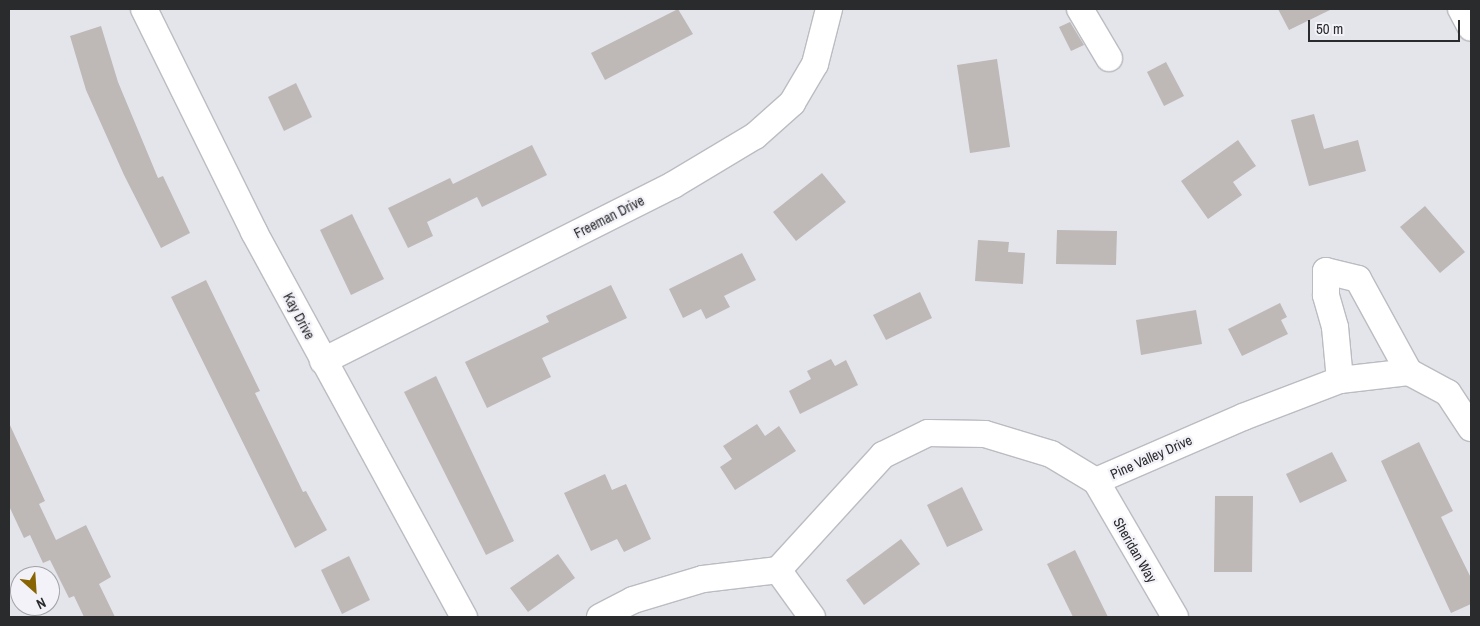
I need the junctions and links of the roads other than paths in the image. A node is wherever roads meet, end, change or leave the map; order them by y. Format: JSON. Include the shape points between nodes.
{"nodes":[{"id":1,"x":144,"y":9,"type":"edge"},
{"id":2,"x":829,"y":9,"type":"edge"},
{"id":3,"x":1080,"y":9,"type":"edge"},
{"id":4,"x":1461,"y":9,"type":"edge"},
{"id":5,"x":1471,"y":28,"type":"edge"},
{"id":6,"x":1109,"y":58,"type":"dead end"},
{"id":7,"x":323,"y":361,"type":"junction"},
{"id":8,"x":1408,"y":372,"type":"junction"},
{"id":9,"x":1340,"y":380,"type":"junction"},
{"id":10,"x":1471,"y":428,"type":"edge"},
{"id":11,"x":1096,"y":481,"type":"junction"},
{"id":12,"x":778,"y":570,"type":"junction"},
{"id":13,"x":464,"y":617,"type":"edge"},
{"id":14,"x":600,"y":617,"type":"edge"},
{"id":15,"x":812,"y":617,"type":"edge"},
{"id":16,"x":1175,"y":617,"type":"edge"}],
"edges":[{"from":1,"to":7,"type":"street","name":"Kay Drive","via":[[254,232]]},
{"from":2,"to":7,"type":"street","name":"Freeman Drive","via":[[815,64],[792,104],[755,136],[673,185]]},
{"from":3,"to":6,"type":"street"},
{"from":4,"to":5,"type":"street"},
{"from":7,"to":13,"type":"street","name":"Kay Drive"},
{"from":8,"to":9,"type":"street","name":"Pine Valley Drive"},
{"from":8,"to":9,"type":"street","via":[[1358,279],[1326,271],[1326,295],[1335,327]]},
{"from":8,"to":10,"type":"street","via":[[1448,393]]},
{"from":9,"to":11,"type":"street","name":"Pine Valley Drive","via":[[1243,417]]},
{"from":11,"to":12,"type":"street","name":"Pine Valley Drive","via":[[1051,454],[985,434],[928,433],[883,455]]},
{"from":11,"to":16,"type":"street","name":"Sheridan Way"},
{"from":12,"to":14,"type":"street","via":[[703,579],[633,600]]},
{"from":12,"to":15,"type":"street"}]}
